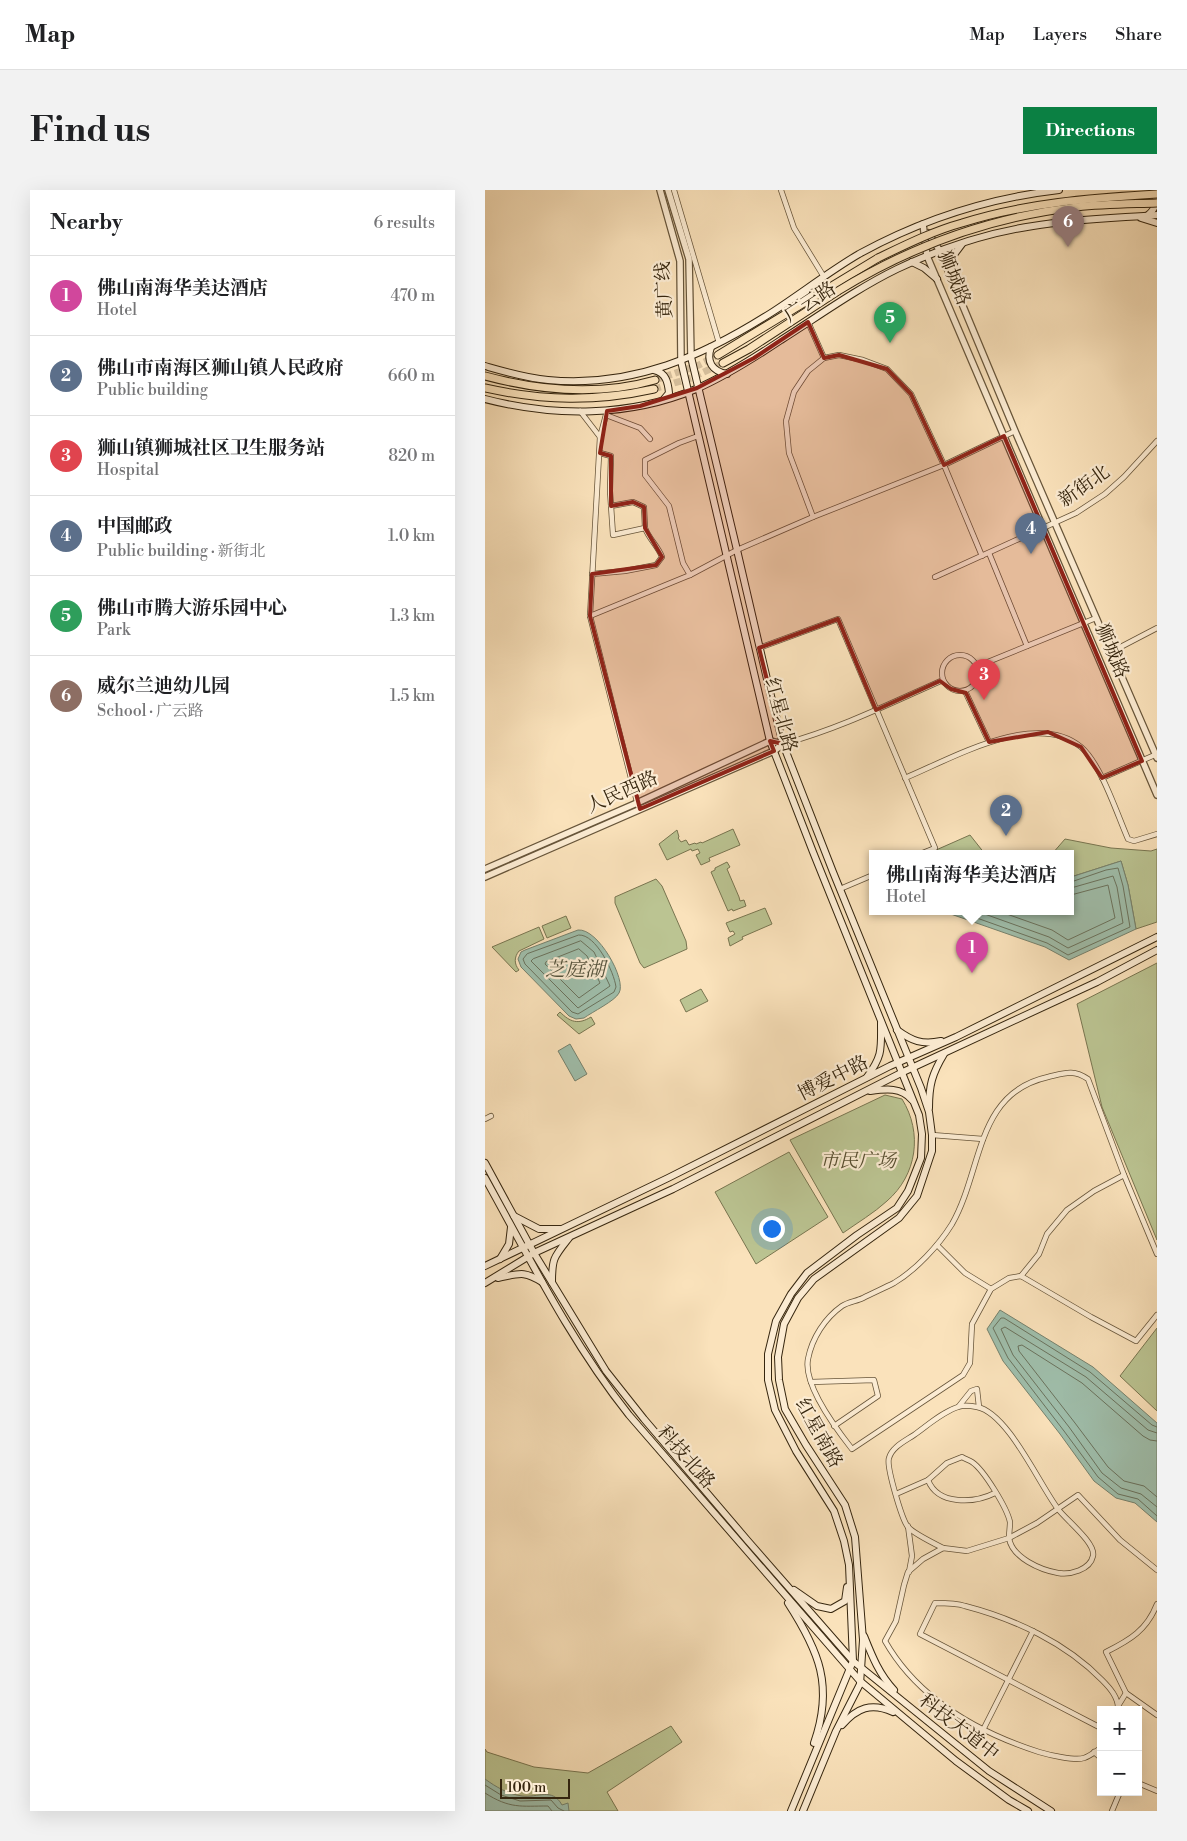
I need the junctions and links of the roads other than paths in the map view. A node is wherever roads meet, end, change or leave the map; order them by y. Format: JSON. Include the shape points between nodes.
{"nodes":[{"id":1,"x":660,"y":190,"type":"edge"},
{"id":2,"x":668,"y":190,"type":"edge"},
{"id":3,"x":674,"y":190,"type":"edge"},
{"id":4,"x":781,"y":190,"type":"edge"},
{"id":5,"x":1059,"y":190,"type":"edge"},
{"id":6,"x":1154,"y":190,"type":"edge"},
{"id":7,"x":1157,"y":194,"type":"edge"},
{"id":8,"x":1157,"y":203,"type":"edge"},
{"id":9,"x":1157,"y":215,"type":"edge"},
{"id":10,"x":1135,"y":216,"type":"junction"},
{"id":11,"x":1147,"y":216,"type":"junction"},
{"id":12,"x":1157,"y":223,"type":"edge"},
{"id":13,"x":923,"y":224,"type":"junction"},
{"id":14,"x":963,"y":243,"type":"junction"},
{"id":15,"x":940,"y":251,"type":"junction"},
{"id":16,"x":927,"y":256,"type":"junction"},
{"id":17,"x":912,"y":262,"type":"junction"},
{"id":18,"x":949,"y":272,"type":"junction"},
{"id":19,"x":823,"y":277,"type":"junction"},
{"id":20,"x":937,"y":279,"type":"junction"},
{"id":21,"x":808,"y":322,"type":"junction"},
{"id":22,"x":719,"y":344,"type":"junction"},
{"id":23,"x":711,"y":347,"type":"junction"},
{"id":24,"x":718,"y":355,"type":"tunnel mouth"},
{"id":25,"x":691,"y":357,"type":"junction"},
{"id":26,"x":824,"y":358,"type":"junction"},
{"id":27,"x":681,"y":361,"type":"junction"},
{"id":28,"x":723,"y":363,"type":"tunnel mouth"},
{"id":29,"x":485,"y":366,"type":"edge"},
{"id":30,"x":653,"y":370,"type":"junction"},
{"id":31,"x":727,"y":374,"type":"junction"},
{"id":32,"x":485,"y":376,"type":"edge"},
{"id":33,"x":655,"y":380,"type":"tunnel mouth"},
{"id":34,"x":485,"y":388,"type":"edge"},
{"id":35,"x":697,"y":388,"type":"junction"},
{"id":36,"x":654,"y":389,"type":"tunnel mouth"},
{"id":37,"x":687,"y":392,"type":"junction"},
{"id":38,"x":485,"y":400,"type":"edge"},
{"id":39,"x":663,"y":400,"type":"junction"},
{"id":40,"x":580,"y":411,"type":"junction"},
{"id":41,"x":606,"y":413,"type":"junction"},
{"id":42,"x":1015,"y":431,"type":"junction"},
{"id":43,"x":698,"y":436,"type":"junction"},
{"id":44,"x":1005,"y":436,"type":"junction"},
{"id":45,"x":600,"y":437,"type":"junction"},
{"id":46,"x":650,"y":439,"type":"dead end"},
{"id":47,"x":1157,"y":441,"type":"edge"},
{"id":48,"x":600,"y":453,"type":"junction"},
{"id":49,"x":944,"y":465,"type":"junction"},
{"id":50,"x":611,"y":506,"type":"junction"},
{"id":51,"x":813,"y":517,"type":"junction"},
{"id":52,"x":1055,"y":522,"type":"junction"},
{"id":53,"x":645,"y":528,"type":"junction"},
{"id":54,"x":1044,"y":528,"type":"junction"},
{"id":55,"x":737,"y":550,"type":"junction"},
{"id":56,"x":989,"y":553,"type":"junction"},
{"id":57,"x":727,"y":554,"type":"junction"},
{"id":58,"x":982,"y":556,"type":"junction"},
{"id":59,"x":592,"y":574,"type":"junction"},
{"id":60,"x":690,"y":576,"type":"junction"},
{"id":61,"x":935,"y":577,"type":"dead end"},
{"id":62,"x":590,"y":616,"type":"junction"},
{"id":63,"x":1097,"y":618,"type":"junction"},
{"id":64,"x":1084,"y":623,"type":"junction"},
{"id":65,"x":1157,"y":628,"type":"edge"},
{"id":66,"x":1027,"y":646,"type":"junction"},
{"id":67,"x":759,"y":648,"type":"junction"},
{"id":68,"x":1111,"y":652,"type":"junction"},
{"id":69,"x":978,"y":666,"type":"junction"},
{"id":70,"x":943,"y":680,"type":"junction"},
{"id":71,"x":965,"y":691,"type":"junction"},
{"id":72,"x":877,"y":710,"type":"junction"},
{"id":73,"x":770,"y":741,"type":"junction"},
{"id":74,"x":989,"y":742,"type":"junction"},
{"id":75,"x":783,"y":744,"type":"junction"},
{"id":76,"x":774,"y":752,"type":"junction"},
{"id":77,"x":1157,"y":756,"type":"edge"},
{"id":78,"x":1143,"y":761,"type":"junction"},
{"id":79,"x":905,"y":778,"type":"junction"},
{"id":80,"x":1102,"y":778,"type":"junction"},
{"id":81,"x":1157,"y":794,"type":"edge"},
{"id":82,"x":637,"y":803,"type":"junction"},
{"id":83,"x":640,"y":809,"type":"junction"},
{"id":84,"x":1157,"y":834,"type":"edge"},
{"id":85,"x":930,"y":850,"type":"edge"},
{"id":86,"x":485,"y":869,"type":"edge"},
{"id":87,"x":485,"y":876,"type":"edge"},
{"id":88,"x":869,"y":876,"type":"edge"},
{"id":89,"x":840,"y":889,"type":"junction"},
{"id":90,"x":1157,"y":937,"type":"edge"},
{"id":91,"x":1157,"y":950,"type":"edge"},
{"id":92,"x":881,"y":1019,"type":"junction"},
{"id":93,"x":896,"y":1029,"type":"junction"},
{"id":94,"x":956,"y":1037,"type":"junction"},
{"id":95,"x":944,"y":1054,"type":"junction"},
{"id":96,"x":908,"y":1058,"type":"junction"},
{"id":97,"x":899,"y":1063,"type":"junction"},
{"id":98,"x":912,"y":1068,"type":"junction"},
{"id":99,"x":903,"y":1072,"type":"junction"},
{"id":100,"x":866,"y":1078,"type":"junction"},
{"id":101,"x":864,"y":1092,"type":"junction"},
{"id":102,"x":915,"y":1103,"type":"junction"},
{"id":103,"x":929,"y":1112,"type":"junction"},
{"id":104,"x":491,"y":1116,"type":"dead end"},
{"id":105,"x":485,"y":1120,"type":"edge"},
{"id":106,"x":932,"y":1135,"type":"junction"},
{"id":107,"x":983,"y":1139,"type":"junction"},
{"id":108,"x":485,"y":1162,"type":"edge"},
{"id":109,"x":1124,"y":1175,"type":"junction"},
{"id":110,"x":485,"y":1178,"type":"edge"},
{"id":111,"x":514,"y":1216,"type":"junction"},
{"id":112,"x":511,"y":1226,"type":"junction"},
{"id":113,"x":564,"y":1228,"type":"junction"},
{"id":114,"x":570,"y":1237,"type":"junction"},
{"id":115,"x":937,"y":1245,"type":"junction"},
{"id":116,"x":527,"y":1246,"type":"junction"},
{"id":117,"x":1157,"y":1254,"type":"edge"},
{"id":118,"x":532,"y":1255,"type":"junction"},
{"id":119,"x":500,"y":1259,"type":"junction"},
{"id":120,"x":485,"y":1266,"type":"edge"},
{"id":121,"x":1021,"y":1276,"type":"junction"},
{"id":122,"x":494,"y":1278,"type":"junction"},
{"id":123,"x":485,"y":1283,"type":"edge"},
{"id":124,"x":544,"y":1283,"type":"junction"},
{"id":125,"x":552,"y":1284,"type":"junction"},
{"id":126,"x":991,"y":1289,"type":"junction"},
{"id":127,"x":1157,"y":1315,"type":"edge"},
{"id":128,"x":811,"y":1382,"type":"junction"},
{"id":129,"x":959,"y":1406,"type":"junction"},
{"id":130,"x":979,"y":1407,"type":"junction"},
{"id":131,"x":834,"y":1426,"type":"junction"},
{"id":132,"x":928,"y":1480,"type":"junction"},
{"id":133,"x":995,"y":1493,"type":"junction"},
{"id":134,"x":896,"y":1494,"type":"junction"},
{"id":135,"x":1058,"y":1509,"type":"junction"},
{"id":136,"x":907,"y":1526,"type":"junction"},
{"id":137,"x":1009,"y":1538,"type":"junction"},
{"id":138,"x":943,"y":1548,"type":"junction"},
{"id":139,"x":1157,"y":1570,"type":"edge"},
{"id":140,"x":908,"y":1572,"type":"junction"},
{"id":141,"x":849,"y":1576,"type":"junction"},
{"id":142,"x":775,"y":1583,"type":"junction"},
{"id":143,"x":784,"y":1583,"type":"junction"},
{"id":144,"x":1157,"y":1604,"type":"edge"},
{"id":145,"x":862,"y":1630,"type":"junction"},
{"id":146,"x":1033,"y":1631,"type":"junction"},
{"id":147,"x":853,"y":1661,"type":"junction"},
{"id":148,"x":861,"y":1668,"type":"junction"},
{"id":149,"x":849,"y":1669,"type":"junction"},
{"id":150,"x":860,"y":1680,"type":"junction"},
{"id":151,"x":1008,"y":1680,"type":"junction"},
{"id":152,"x":1126,"y":1693,"type":"junction"},
{"id":153,"x":908,"y":1706,"type":"junction"},
{"id":154,"x":1117,"y":1706,"type":"edge"},
{"id":155,"x":1119,"y":1706,"type":"edge"},
{"id":156,"x":900,"y":1715,"type":"junction"},
{"id":157,"x":1157,"y":1715,"type":"edge"},
{"id":158,"x":1097,"y":1726,"type":"edge"},
{"id":159,"x":983,"y":1730,"type":"junction"},
{"id":160,"x":836,"y":1731,"type":"junction"},
{"id":161,"x":1097,"y":1750,"type":"edge"},
{"id":162,"x":1094,"y":1752,"type":"junction"},
{"id":163,"x":1097,"y":1755,"type":"edge"},
{"id":164,"x":1142,"y":1785,"type":"edge"},
{"id":165,"x":1157,"y":1791,"type":"edge"},
{"id":166,"x":1118,"y":1796,"type":"edge"},
{"id":167,"x":791,"y":1811,"type":"edge"},
{"id":168,"x":803,"y":1811,"type":"edge"},
{"id":169,"x":1028,"y":1811,"type":"edge"},
{"id":170,"x":1051,"y":1811,"type":"edge"},
{"id":171,"x":1112,"y":1811,"type":"edge"}],
"edges":[{"from":1,"to":27,"type":"street","name":"黄广线","via":[[680,261]]},
{"from":2,"to":25,"type":"street","name":"黄广线","via":[[689,259]]},
{"from":3,"to":22,"type":"street"},
{"from":4,"to":19,"type":"street","via":[[794,228]]},
{"from":5,"to":13,"type":"main road","via":[[995,201]]},
{"from":6,"to":11,"type":"main road","via":[[1154,210]]},
{"from":7,"to":24,"type":"main road","name":"广云路","bridge":true,"via":[[1058,202],[946,228],[878,258]]},
{"from":8,"to":28,"type":"main road","name":"广云路","bridge":true,"via":[[1078,207],[1000,220],[948,236],[886,263]]},
{"from":9,"to":11,"type":"main road","name":"广云路"},
{"from":10,"to":11,"type":"main road","name":"广云路"},
{"from":10,"to":12,"type":"main road"},
{"from":10,"to":14,"type":"main road","name":"广云路","via":[[1033,226]]},
{"from":13,"to":15,"type":"street","name":"狮城路"},
{"from":13,"to":16,"type":"street","name":"狮城路"},
{"from":13,"to":19,"type":"main road","via":[[859,254]]},
{"from":14,"to":15,"type":"main road","name":"广云路"},
{"from":14,"to":18,"type":"main road","via":[[953,256]]},
{"from":15,"to":16,"type":"main road","name":"广云路"},
{"from":15,"to":18,"type":"street","name":"狮城路"},
{"from":16,"to":17,"type":"main road","name":"广云路"},
{"from":16,"to":20,"type":"street","name":"狮城路"},
{"from":17,"to":20,"type":"main road"},
{"from":17,"to":21,"type":"main road","name":"广云路"},
{"from":18,"to":42,"type":"street","name":"狮城路"},
{"from":19,"to":22,"type":"main road"},
{"from":20,"to":44,"type":"street","name":"狮城路"},
{"from":21,"to":26,"type":"street"},
{"from":21,"to":31,"type":"main road","name":"广云路"},
{"from":22,"to":23,"type":"main road"},
{"from":23,"to":25,"type":"main road"},
{"from":23,"to":31,"type":"main road","via":[[710,364]]},
{"from":25,"to":27,"type":"main road"},
{"from":25,"to":35,"type":"main road","name":"红星北路"},
{"from":26,"to":49,"type":"street","via":[[839,355],[887,369],[911,394]]},
{"from":26,"to":51,"type":"street","via":[[808,371],[794,392],[787,421],[789,453]]},
{"from":27,"to":30,"type":"main road"},
{"from":27,"to":37,"type":"main road","name":"红星北路"},
{"from":29,"to":30,"type":"main road","via":[[547,380],[580,381]]},
{"from":30,"to":39,"type":"main road","via":[[667,379],[669,393]]},
{"from":31,"to":35,"type":"main road","name":"广云路"},
{"from":32,"to":33,"type":"main road","via":[[538,388],[564,390],[622,388]]},
{"from":34,"to":36,"type":"main road","via":[[567,399],[610,397]]},
{"from":35,"to":37,"type":"main road","name":"广云路"},
{"from":35,"to":55,"type":"main road","name":"红星北路"},
{"from":37,"to":39,"type":"main road","name":"广云路"},
{"from":37,"to":43,"type":"main road","name":"红星北路"},
{"from":38,"to":40,"type":"main road","name":"广云路","via":[[525,408]]},
{"from":39,"to":41,"type":"main road","name":"广云路"},
{"from":40,"to":41,"type":"main road","name":"广云路"},
{"from":40,"to":45,"type":"street"},
{"from":41,"to":45,"type":"street"},
{"from":41,"to":46,"type":"street","via":[[640,428]]},
{"from":42,"to":44,"type":"street"},
{"from":42,"to":52,"type":"street","name":"狮城路"},
{"from":43,"to":57,"type":"main road","name":"红星北路"},
{"from":43,"to":60,"type":"street","via":[[645,460],[645,475],[669,506],[683,563]]},
{"from":44,"to":49,"type":"street"},
{"from":44,"to":54,"type":"street","name":"狮城路"},
{"from":45,"to":48,"type":"street"},
{"from":47,"to":52,"type":"street","name":"新街北","via":[[1105,494]]},
{"from":48,"to":50,"type":"street","via":[[611,456]]},
{"from":48,"to":59,"type":"street"},
{"from":49,"to":51,"type":"street"},
{"from":49,"to":58,"type":"street"},
{"from":50,"to":53,"type":"street","via":[[633,502],[644,507]]},
{"from":50,"to":53,"type":"street","via":[[613,535]]},
{"from":51,"to":55,"type":"street"},
{"from":52,"to":54,"type":"street","name":"新街北"},
{"from":52,"to":63,"type":"street","name":"狮城路"},
{"from":53,"to":59,"type":"street","via":[[662,557],[656,565]]},
{"from":54,"to":56,"type":"street","name":"新街北"},
{"from":54,"to":64,"type":"street","name":"狮城路"},
{"from":55,"to":57,"type":"street"},
{"from":55,"to":67,"type":"main road","name":"红星北路"},
{"from":56,"to":58,"type":"street","name":"新街北"},
{"from":56,"to":66,"type":"street"},
{"from":57,"to":60,"type":"street"},
{"from":57,"to":73,"type":"main road","name":"红星北路"},
{"from":58,"to":61,"type":"street","name":"新街北"},
{"from":59,"to":62,"type":"street"},
{"from":60,"to":62,"type":"street"},
{"from":62,"to":82,"type":"street"},
{"from":63,"to":64,"type":"street"},
{"from":63,"to":68,"type":"street","name":"狮城路"},
{"from":64,"to":66,"type":"street"},
{"from":64,"to":78,"type":"street","name":"狮城路"},
{"from":65,"to":68,"type":"street"},
{"from":66,"to":69,"type":"street"},
{"from":67,"to":72,"type":"street","via":[[838,619]]},
{"from":67,"to":75,"type":"main road","name":"红星北路"},
{"from":68,"to":77,"type":"street","name":"狮城路"},
{"from":69,"to":70,"type":"street","via":[[969,657],[953,656],[943,667]]},
{"from":69,"to":71,"type":"street","via":[[977,682]]},
{"from":70,"to":71,"type":"street","via":[[951,690]]},
{"from":70,"to":72,"type":"street"},
{"from":71,"to":74,"type":"street"},
{"from":72,"to":75,"type":"street"},
{"from":72,"to":79,"type":"street"},
{"from":73,"to":75,"type":"street"},
{"from":73,"to":76,"type":"main road","name":"红星北路"},
{"from":73,"to":82,"type":"street","name":"人民西路"},
{"from":74,"to":79,"type":"street"},
{"from":74,"to":80,"type":"street","via":[[1025,733],[1048,732],[1081,747]]},
{"from":75,"to":76,"type":"street"},
{"from":75,"to":89,"type":"main road","name":"红星北路"},
{"from":76,"to":83,"type":"street"},
{"from":76,"to":92,"type":"main road","name":"红星北路"},
{"from":77,"to":78,"type":"street"},
{"from":78,"to":80,"type":"street"},
{"from":78,"to":81,"type":"street","name":"狮城路"},
{"from":79,"to":85,"type":"street","via":[[935,848]]},
{"from":80,"to":84,"type":"street","via":[[1128,839],[1134,841]]},
{"from":82,"to":83,"type":"street"},
{"from":82,"to":86,"type":"street","name":"人民西路"},
{"from":83,"to":87,"type":"street"},
{"from":88,"to":89,"type":"street"},
{"from":89,"to":93,"type":"main road","name":"红星北路"},
{"from":90,"to":94,"type":"main road","name":"博爱中路"},
{"from":91,"to":95,"type":"main road","name":"博爱中路"},
{"from":92,"to":97,"type":"main road","name":"红星北路"},
{"from":92,"to":100,"type":"main road","via":[[878,1062]]},
{"from":93,"to":94,"type":"main road","via":[[921,1043]]},
{"from":93,"to":96,"type":"main road","name":"红星南路"},
{"from":94,"to":96,"type":"main road","name":"博爱中路"},
{"from":95,"to":98,"type":"main road","name":"博爱中路"},
{"from":95,"to":103,"type":"main road","via":[[929,1085]]},
{"from":96,"to":97,"type":"main road","name":"博爱中路"},
{"from":96,"to":98,"type":"main road","name":"红星南路"},
{"from":97,"to":99,"type":"main road","name":"红星南路"},
{"from":97,"to":100,"type":"main road","name":"博爱中路"},
{"from":98,"to":99,"type":"main road","name":"博爱中路"},
{"from":98,"to":103,"type":"main road","name":"红星南路"},
{"from":99,"to":101,"type":"main road","name":"博爱中路"},
{"from":99,"to":102,"type":"main road","name":"红星南路"},
{"from":100,"to":113,"type":"main road","name":"博爱中路"},
{"from":101,"to":102,"type":"main road","via":[[896,1089]]},
{"from":101,"to":114,"type":"main road","name":"博爱中路","via":[[673,1190]]},
{"from":102,"to":141,"type":"main road","name":"红星南路","via":[[922,1134],[921,1158],[908,1191],[897,1208],[807,1273],[776,1321],[768,1354],[768,1380],[775,1410],[834,1511],[844,1541]]},
{"from":103,"to":106,"type":"main road","name":"红星南路"},
{"from":104,"to":105,"type":"street"},
{"from":106,"to":107,"type":"street"},
{"from":106,"to":145,"type":"main road","name":"红星南路","via":[[932,1151],[917,1196],[899,1218],[814,1280],[803,1292],[784,1324],[778,1358],[785,1409],[845,1505],[855,1537]]},
{"from":107,"to":109,"type":"street","via":[[1004,1101],[1021,1086],[1046,1077],[1079,1073],[1088,1079]]},
{"from":107,"to":115,"type":"street","via":[[964,1200]]},
{"from":108,"to":111,"type":"main road"},
{"from":109,"to":117,"type":"street"},
{"from":109,"to":121,"type":"street","via":[[1067,1210],[1047,1234],[1039,1254]]},
{"from":110,"to":112,"type":"main road"},
{"from":111,"to":113,"type":"main road","via":[[539,1229]]},
{"from":111,"to":116,"type":"main road"},
{"from":112,"to":116,"type":"main road"},
{"from":112,"to":119,"type":"main road","via":[[509,1244]]},
{"from":113,"to":116,"type":"main road","name":"博爱中路"},
{"from":114,"to":118,"type":"main road","name":"博爱中路"},
{"from":114,"to":125,"type":"main road","via":[[554,1256]]},
{"from":115,"to":126,"type":"street","via":[[965,1273]]},
{"from":115,"to":128,"type":"street","via":[[895,1282],[843,1305],[824,1323],[807,1361]]},
{"from":116,"to":118,"type":"main road","name":"科技北路"},
{"from":116,"to":119,"type":"main road","name":"博爱中路"},
{"from":118,"to":122,"type":"main road","name":"博爱中路"},
{"from":118,"to":124,"type":"main road","name":"科技北路"},
{"from":118,"to":125,"type":"main road"},
{"from":119,"to":120,"type":"main road","name":"博爱中路"},
{"from":121,"to":126,"type":"street","via":[[1009,1278]]},
{"from":121,"to":127,"type":"street","via":[[1091,1318],[1136,1340]]},
{"from":122,"to":123,"type":"main road","name":"博爱中路"},
{"from":122,"to":124,"type":"main road","via":[[522,1273]]},
{"from":124,"to":142,"type":"main road","name":"科技北路","via":[[575,1340],[608,1388]]},
{"from":125,"to":143,"type":"main road","via":[[606,1371]]},
{"from":126,"to":131,"type":"street","via":[[972,1324],[969,1364],[963,1375],[852,1449]]},
{"from":128,"to":131,"type":"street"},
{"from":128,"to":131,"type":"street","via":[[874,1380],[878,1396]]},
{"from":129,"to":130,"type":"street"},
{"from":129,"to":130,"type":"street","via":[[971,1390],[977,1389]]},
{"from":129,"to":134,"type":"street","via":[[894,1450],[888,1467]]},
{"from":130,"to":135,"type":"street","via":[[990,1412],[1007,1429]]},
{"from":132,"to":133,"type":"street","via":[[939,1494],[963,1501]]},
{"from":132,"to":133,"type":"street","via":[[947,1463],[962,1458],[981,1470]]},
{"from":132,"to":134,"type":"street"},
{"from":133,"to":137,"type":"street","via":[[1009,1522]]},
{"from":134,"to":136,"type":"street"},
{"from":135,"to":137,"type":"street"},
{"from":135,"to":137,"type":"street","via":[[1092,1546],[1093,1556],[1089,1563],[1075,1573],[1061,1574],[1032,1565],[1012,1546]]},
{"from":135,"to":139,"type":"street","via":[[1078,1496],[1120,1540]]},
{"from":136,"to":138,"type":"street"},
{"from":136,"to":140,"type":"street","via":[[912,1556]]},
{"from":137,"to":138,"type":"street","via":[[967,1551]]},
{"from":138,"to":140,"type":"street"},
{"from":140,"to":159,"type":"street","via":[[896,1621],[885,1640],[893,1655],[923,1690]]},
{"from":141,"to":143,"type":"main road","via":[[845,1601],[831,1609],[817,1606]]},
{"from":141,"to":147,"type":"main road","name":"红星南路"},
{"from":142,"to":149,"type":"main road","name":"科技北路"},
{"from":142,"to":167,"type":"main road","via":[[815,1649],[823,1681],[821,1724]]},
{"from":143,"to":147,"type":"main road","name":"科技大道中"},
{"from":144,"to":152,"type":"street","via":[[1143,1629],[1127,1642],[1106,1652]]},
{"from":145,"to":148,"type":"main road","name":"红星南路"},
{"from":145,"to":153,"type":"main road","via":[[873,1660],[885,1680]]},
{"from":146,"to":151,"type":"street"},
{"from":146,"to":151,"type":"street","via":[[963,1605],[935,1602],[920,1634]]},
{"from":146,"to":154,"type":"street","via":[[1077,1657],[1112,1690]]},
{"from":147,"to":148,"type":"main road","name":"科技大道中"},
{"from":147,"to":149,"type":"main road","name":"红星南路"},
{"from":148,"to":150,"type":"main road","name":"红星南路"},
{"from":148,"to":153,"type":"main road","name":"科技大道中"},
{"from":149,"to":150,"type":"main road","name":"科技大道中"},
{"from":149,"to":167,"type":"main road","name":"红星南路"},
{"from":150,"to":156,"type":"main road","name":"科技大道中"},
{"from":150,"to":160,"type":"main road","name":"红星南路"},
{"from":151,"to":158,"type":"street"},
{"from":151,"to":159,"type":"street"},
{"from":152,"to":155,"type":"street"},
{"from":152,"to":157,"type":"street"},
{"from":153,"to":170,"type":"main road","name":"科技大道中","via":[[989,1771]]},
{"from":156,"to":160,"type":"main road","via":[[881,1707],[865,1708],[850,1716]]},
{"from":156,"to":169,"type":"main road","name":"科技大道中","via":[[956,1761]]},
{"from":159,"to":162,"type":"street","via":[[1052,1756],[1083,1759]]},
{"from":160,"to":168,"type":"main road","name":"红星南路"},
{"from":161,"to":162,"type":"street"},
{"from":162,"to":163,"type":"street"},
{"from":164,"to":165,"type":"street"},
{"from":166,"to":171,"type":"street"}]}
